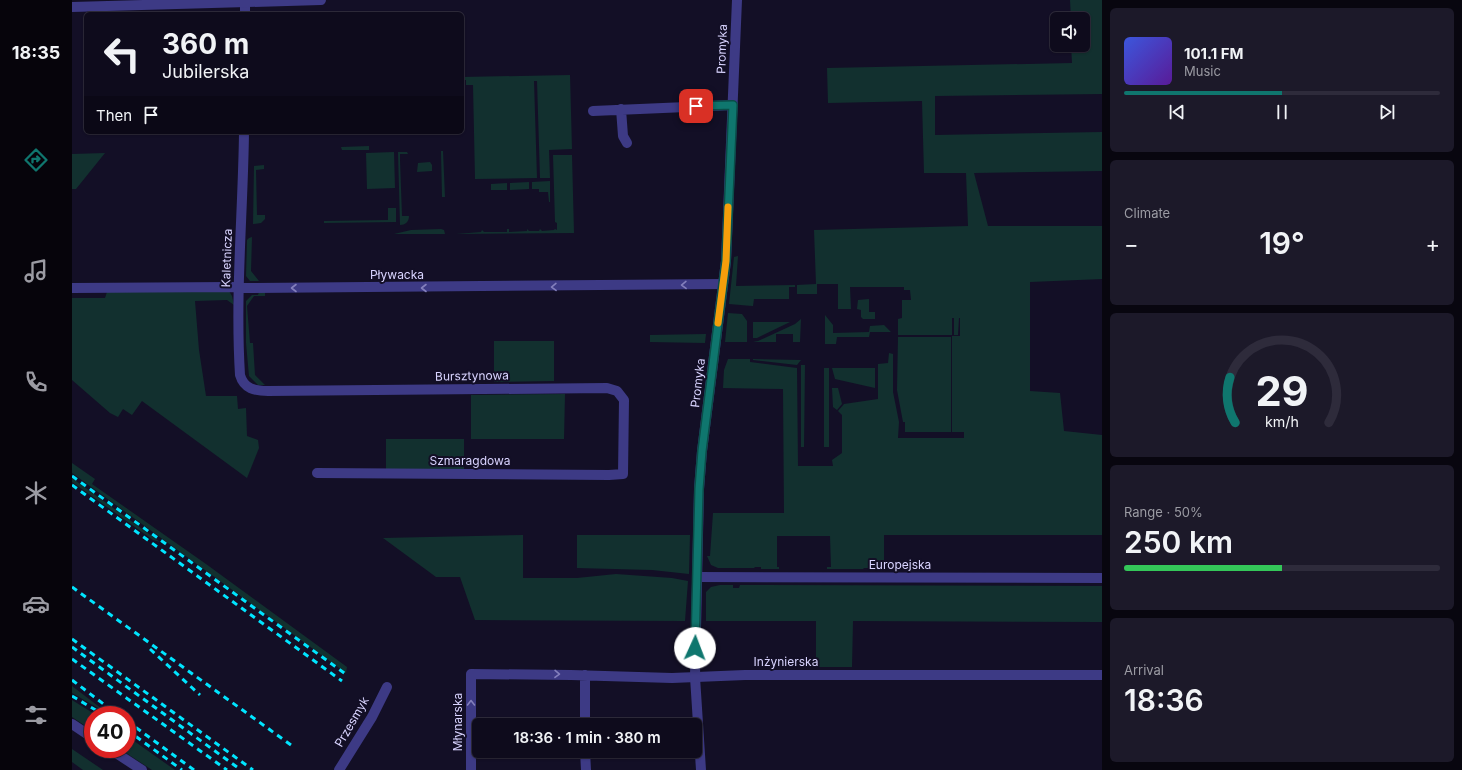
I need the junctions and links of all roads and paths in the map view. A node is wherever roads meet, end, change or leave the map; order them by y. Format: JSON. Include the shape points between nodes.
{"nodes":[{"id":1,"x":321,"y":0,"type":"edge"},
{"id":2,"x":737,"y":0,"type":"edge"},
{"id":3,"x":245,"y":1,"type":"edge"},
{"id":4,"x":72,"y":7,"type":"edge"},
{"id":5,"x":87,"y":10,"type":"edge"},
{"id":6,"x":245,"y":12,"type":"edge"},
{"id":7,"x":733,"y":105,"type":"junction"},
{"id":8,"x":622,"y":110,"type":"junction"},
{"id":9,"x":593,"y":111,"type":"dead end"},
{"id":10,"x":244,"y":134,"type":"edge"},
{"id":11,"x":628,"y":143,"type":"dead end"},
{"id":12,"x":723,"y":284,"type":"junction"},
{"id":13,"x":72,"y":288,"type":"edge"},
{"id":14,"x":238,"y":288,"type":"junction"},
{"id":15,"x":244,"y":384,"type":"joint"},
{"id":16,"x":317,"y":473,"type":"dead end"},
{"id":17,"x":623,"y":474,"type":"joint"},
{"id":18,"x":698,"y":577,"type":"junction"},
{"id":19,"x":1102,"y":578,"type":"edge"},
{"id":20,"x":471,"y":674,"type":"joint"},
{"id":21,"x":585,"y":675,"type":"junction"},
{"id":22,"x":1102,"y":675,"type":"edge"},
{"id":23,"x":695,"y":677,"type":"junction"},
{"id":24,"x":387,"y":687,"type":"dead end"},
{"id":25,"x":585,"y":718,"type":"edge"},
{"id":26,"x":72,"y":724,"type":"edge"},
{"id":27,"x":84,"y":732,"type":"edge"},
{"id":28,"x":124,"y":758,"type":"edge"},
{"id":29,"x":585,"y":758,"type":"edge"},
{"id":30,"x":142,"y":770,"type":"edge"},
{"id":31,"x":339,"y":770,"type":"edge"},
{"id":32,"x":471,"y":770,"type":"edge"},
{"id":33,"x":586,"y":770,"type":"edge"},
{"id":34,"x":701,"y":770,"type":"edge"}],
"edges":[{"from":1,"to":3,"type":"street"},
{"from":2,"to":7,"type":"street","name":"Promyka"},
{"from":3,"to":5,"type":"street"},
{"from":3,"to":6,"type":"street"},
{"from":4,"to":5,"type":"street"},
{"from":7,"to":8,"type":"street"},
{"from":7,"to":12,"type":"street","name":"Promyka"},
{"from":8,"to":9,"type":"street"},
{"from":8,"to":11,"type":"street","via":[[623,136]]},
{"from":10,"to":14,"type":"street","name":"Kaletnicza"},
{"from":12,"to":14,"type":"street","name":"Pływacka","one_way":true},
{"from":12,"to":18,"type":"street","name":"Promyka","via":[[702,451]]},
{"from":13,"to":14,"type":"street","name":"Pływacka"},
{"from":14,"to":15,"type":"street","name":"Kaletnicza","via":[[238,346],[240,375]]},
{"from":15,"to":17,"type":"street","name":"Bursztynowa","via":[[253,390],[263,391],[612,389],[624,400]]},
{"from":16,"to":17,"type":"street","name":"Szmaragdowa"},
{"from":18,"to":19,"type":"street","name":"Europejska"},
{"from":18,"to":23,"type":"street","name":"Promyka"},
{"from":20,"to":21,"type":"street","name":"Inżynierska","one_way":true},
{"from":32,"to":20,"type":"street","name":"Młynarska","one_way":true},
{"from":21,"to":23,"type":"street","name":"Inżynierska"},
{"from":21,"to":25,"type":"street"},
{"from":22,"to":23,"type":"street","name":"Inżynierska"},
{"from":23,"to":34,"type":"street","name":"Promyka"},
{"from":24,"to":31,"type":"street","name":"Przesmyk","via":[[372,717]]},
{"from":26,"to":27,"type":"street"},
{"from":28,"to":30,"type":"street"},
{"from":29,"to":33,"type":"street"}]}
